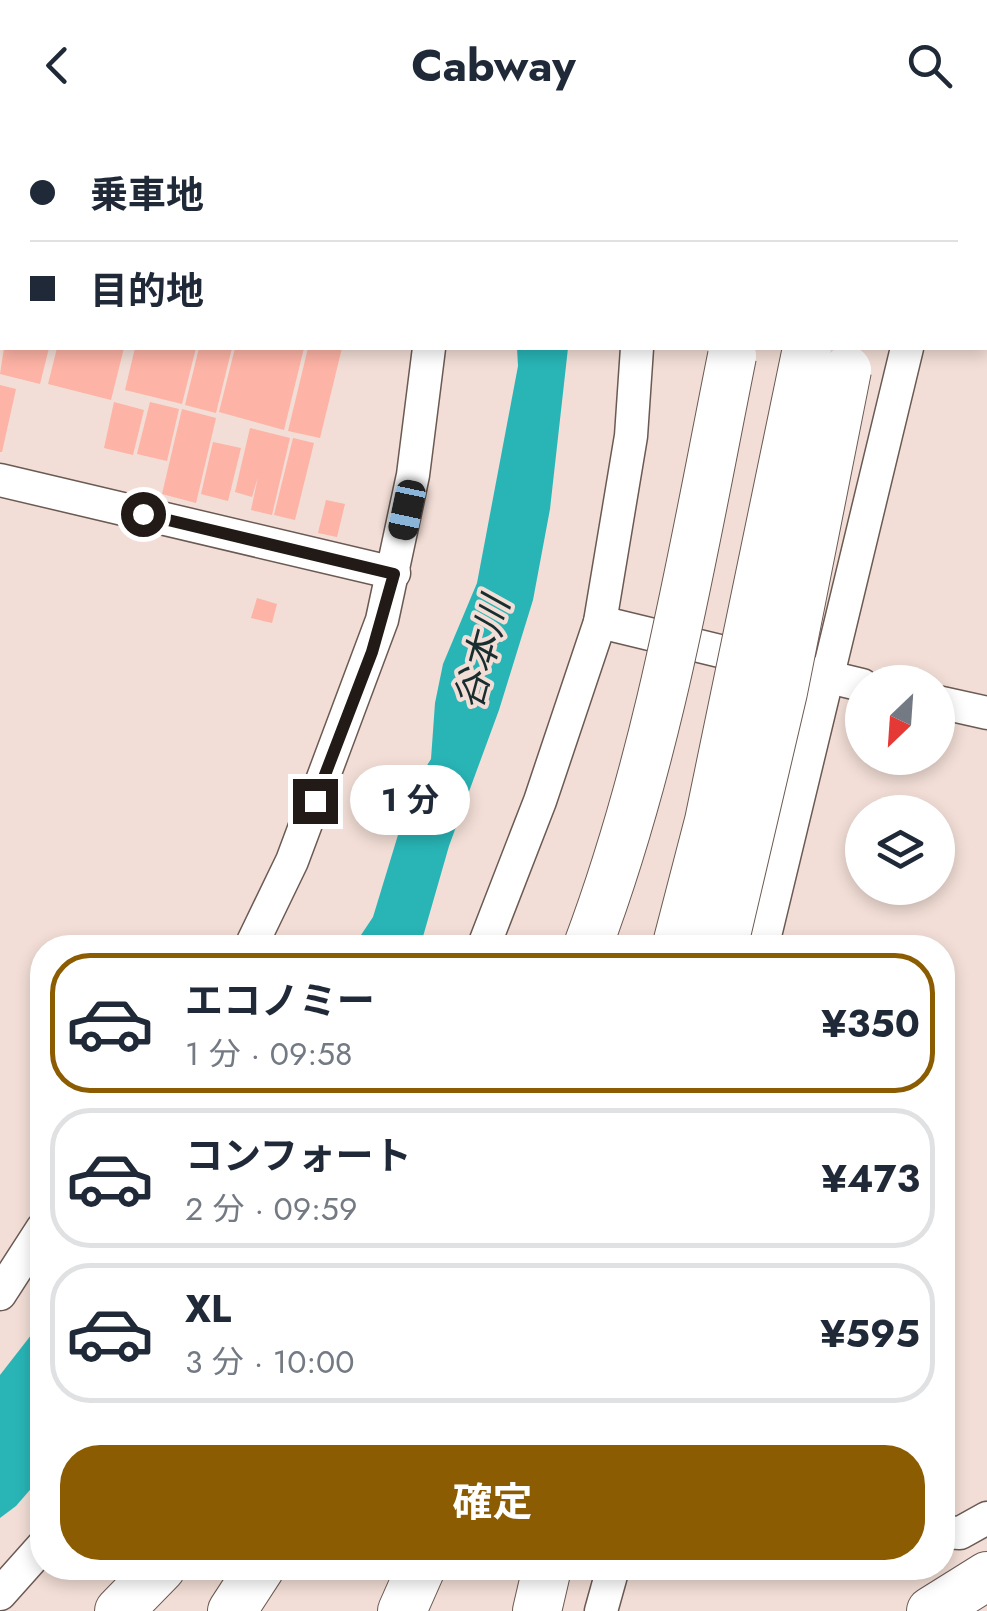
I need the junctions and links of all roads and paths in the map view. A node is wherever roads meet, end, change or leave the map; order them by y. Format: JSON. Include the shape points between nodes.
{"nodes":[{"id":1,"x":429,"y":350,"type":"edge"},
{"id":2,"x":637,"y":350,"type":"edge"},
{"id":3,"x":747,"y":350,"type":"edge"},
{"id":4,"x":907,"y":350,"type":"edge"},
{"id":5,"x":835,"y":355,"type":"edge"},
{"id":6,"x":0,"y":480,"type":"edge"},
{"id":7,"x":394,"y":574,"type":"junction"},
{"id":8,"x":600,"y":622,"type":"junction"},
{"id":9,"x":828,"y":677,"type":"junction"},
{"id":10,"x":845,"y":681,"type":"edge"},
{"id":11,"x":955,"y":706,"type":"edge"},
{"id":12,"x":987,"y":713,"type":"edge"},
{"id":13,"x":257,"y":935,"type":"edge"},
{"id":14,"x":488,"y":935,"type":"edge"},
{"id":15,"x":591,"y":935,"type":"edge"},
{"id":16,"x":651,"y":935,"type":"edge"},
{"id":17,"x":679,"y":935,"type":"edge"},
{"id":18,"x":726,"y":935,"type":"edge"},
{"id":19,"x":765,"y":935,"type":"edge"},
{"id":20,"x":30,"y":1247,"type":"edge"},
{"id":21,"x":0,"y":1294,"type":"edge"},
{"id":22,"x":987,"y":1518,"type":"edge"},
{"id":23,"x":955,"y":1533,"type":"edge"},
{"id":24,"x":30,"y":1560,"type":"edge"},
{"id":25,"x":149,"y":1580,"type":"edge"},
{"id":26,"x":252,"y":1580,"type":"edge"},
{"id":27,"x":416,"y":1580,"type":"edge"},
{"id":28,"x":445,"y":1580,"type":"edge"},
{"id":29,"x":544,"y":1580,"type":"edge"},
{"id":30,"x":609,"y":1580,"type":"edge"},
{"id":31,"x":0,"y":1594,"type":"edge"},
{"id":32,"x":119,"y":1611,"type":"edge"},
{"id":33,"x":232,"y":1611,"type":"edge"},
{"id":34,"x":402,"y":1611,"type":"edge"},
{"id":35,"x":432,"y":1611,"type":"edge"},
{"id":36,"x":537,"y":1611,"type":"edge"},
{"id":37,"x":601,"y":1611,"type":"edge"}],
"edges":[{"from":1,"to":7,"type":"street"},
{"from":2,"to":8,"type":"street","via":[[631,436]]},
{"from":3,"to":15,"type":"highway","bridge":true,"via":[[633,806]]},
{"from":3,"to":16,"type":"highway","via":[[711,678]]},
{"from":4,"to":9,"type":"street"},
{"from":5,"to":17,"type":"highway","bridge":true},
{"from":5,"to":18,"type":"highway","bridge":true,"via":[[783,692]]},
{"from":6,"to":7,"type":"street"},
{"from":7,"to":13,"type":"street","via":[[334,754]]},
{"from":8,"to":9,"type":"street"},
{"from":8,"to":14,"type":"street"},
{"from":9,"to":10,"type":"street"},
{"from":9,"to":19,"type":"street"},
{"from":11,"to":12,"type":"street"},
{"from":20,"to":21,"type":"street"},
{"from":22,"to":23,"type":"street"},
{"from":24,"to":31,"type":"street"},
{"from":25,"to":32,"type":"highway"},
{"from":26,"to":33,"type":"highway"},
{"from":27,"to":34,"type":"highway"},
{"from":28,"to":35,"type":"highway"},
{"from":29,"to":36,"type":"highway"},
{"from":30,"to":37,"type":"street"}]}
